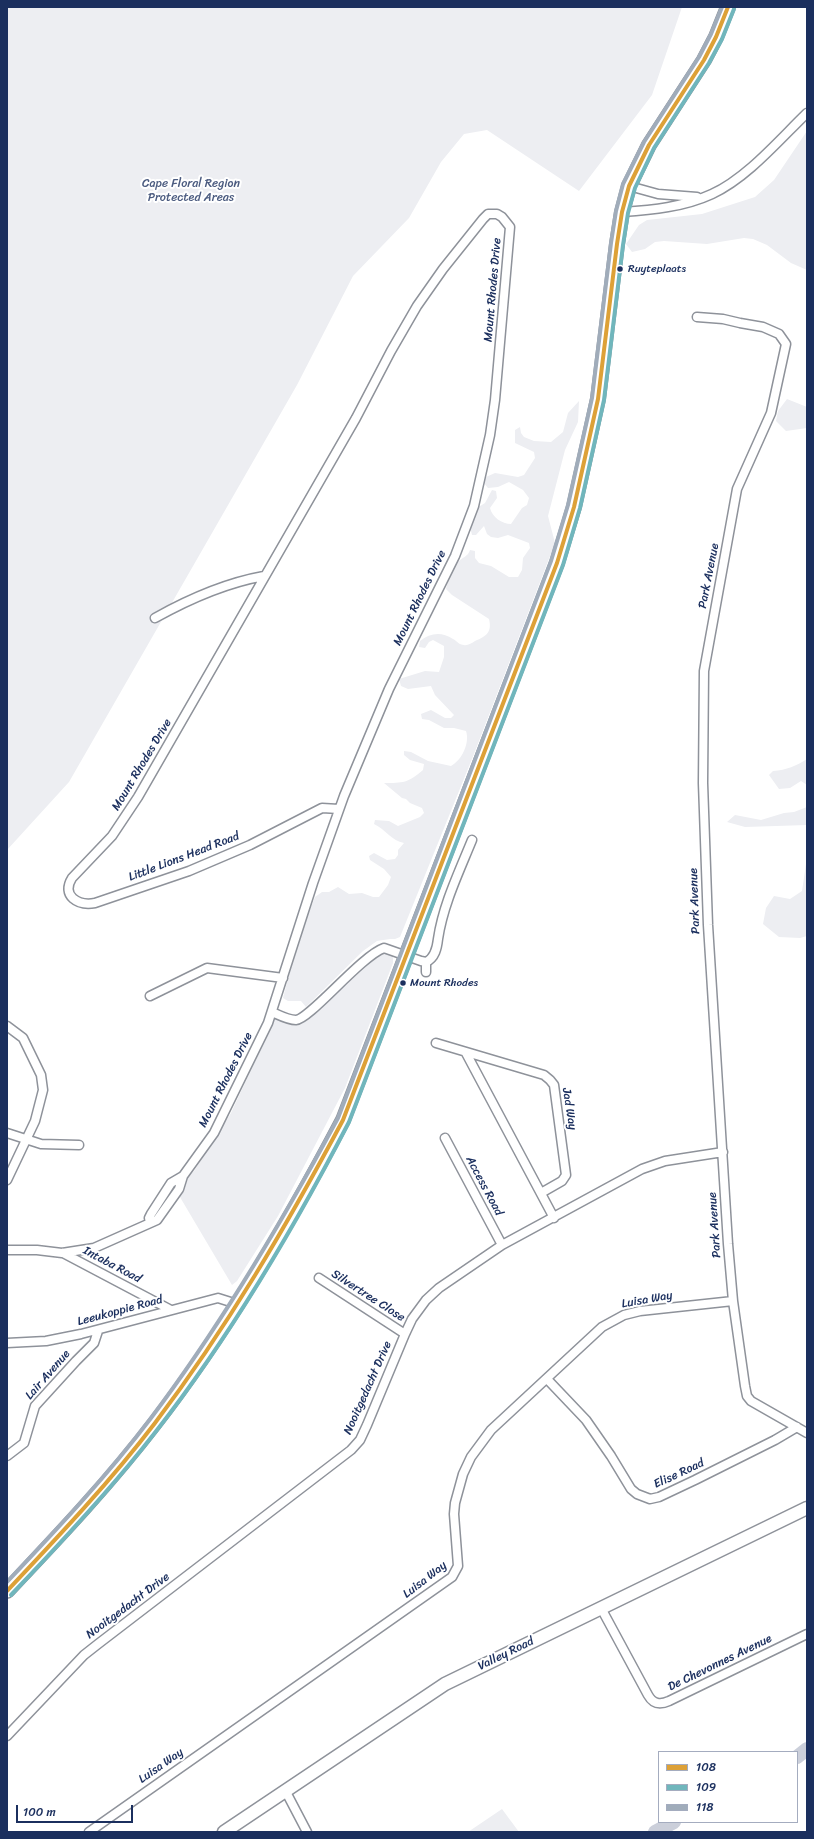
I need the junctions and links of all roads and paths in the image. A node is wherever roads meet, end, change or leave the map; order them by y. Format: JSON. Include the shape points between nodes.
{"nodes":[{"id":1,"x":728,"y":7,"type":"edge"},
{"id":2,"x":807,"y":113,"type":"edge"},
{"id":3,"x":629,"y":186,"type":"junction"},
{"id":4,"x":704,"y":197,"type":"junction"},
{"id":5,"x":622,"y":212,"type":"junction"},
{"id":6,"x":697,"y":317,"type":"dead end"},
{"id":7,"x":264,"y":576,"type":"junction"},
{"id":8,"x":155,"y":618,"type":"dead end"},
{"id":9,"x":339,"y":809,"type":"junction"},
{"id":10,"x":472,"y":840,"type":"dead end"},
{"id":11,"x":70,"y":883,"type":"joint"},
{"id":12,"x":406,"y":956,"type":"junction"},
{"id":13,"x":426,"y":962,"type":"junction"},
{"id":14,"x":426,"y":972,"type":"dead end"},
{"id":15,"x":283,"y":978,"type":"junction"},
{"id":16,"x":150,"y":996,"type":"dead end"},
{"id":17,"x":272,"y":1012,"type":"junction"},
{"id":18,"x":7,"y":1026,"type":"edge"},
{"id":19,"x":436,"y":1044,"type":"dead end"},
{"id":20,"x":466,"y":1053,"type":"junction"},
{"id":21,"x":7,"y":1133,"type":"edge"},
{"id":22,"x":445,"y":1138,"type":"dead end"},
{"id":23,"x":26,"y":1141,"type":"junction"},
{"id":24,"x":79,"y":1145,"type":"dead end"},
{"id":25,"x":723,"y":1152,"type":"junction"},
{"id":26,"x":183,"y":1176,"type":"joint"},
{"id":27,"x":7,"y":1180,"type":"edge"},
{"id":28,"x":541,"y":1193,"type":"junction"},
{"id":29,"x":554,"y":1218,"type":"junction"},
{"id":30,"x":502,"y":1246,"type":"junction"},
{"id":31,"x":7,"y":1250,"type":"edge"},
{"id":32,"x":62,"y":1253,"type":"junction"},
{"id":33,"x":319,"y":1278,"type":"dead end"},
{"id":34,"x":732,"y":1301,"type":"junction"},
{"id":35,"x":237,"y":1304,"type":"junction"},
{"id":36,"x":171,"y":1310,"type":"junction"},
{"id":37,"x":98,"y":1330,"type":"junction"},
{"id":38,"x":405,"y":1334,"type":"junction"},
{"id":39,"x":7,"y":1343,"type":"edge"},
{"id":40,"x":547,"y":1379,"type":"junction"},
{"id":41,"x":798,"y":1427,"type":"junction"},
{"id":42,"x":807,"y":1433,"type":"edge"},
{"id":43,"x":7,"y":1456,"type":"edge"},
{"id":44,"x":807,"y":1508,"type":"edge"},
{"id":45,"x":7,"y":1591,"type":"edge"},
{"id":46,"x":601,"y":1608,"type":"junction"},
{"id":47,"x":807,"y":1634,"type":"edge"},
{"id":48,"x":7,"y":1736,"type":"edge"},
{"id":49,"x":285,"y":1790,"type":"junction"},
{"id":50,"x":89,"y":1832,"type":"edge"},
{"id":51,"x":224,"y":1832,"type":"edge"},
{"id":52,"x":307,"y":1832,"type":"edge"}],
"edges":[{"from":1,"to":3,"type":"main road","via":[[704,60],[649,145]]},
{"from":2,"to":4,"type":"street","via":[[749,169],[730,184]]},
{"from":3,"to":4,"type":"street","via":[[658,194]]},
{"from":3,"to":5,"type":"main road"},
{"from":4,"to":5,"type":"street","via":[[668,207]]},
{"from":5,"to":12,"type":"main road","via":[[598,399],[574,507],[557,563]]},
{"from":6,"to":25,"type":"street","name":"Park Avenue","via":[[763,327],[779,334],[786,344],[771,413],[737,489],[704,671],[703,783],[708,925]]},
{"from":7,"to":8,"type":"street","via":[[233,582],[174,607]]},
{"from":7,"to":9,"type":"street","name":"Mount Rhodes Drive","via":[[291,533],[417,306],[483,219],[488,214],[502,217],[510,228],[495,400],[474,506],[441,587],[389,689]]},
{"from":7,"to":11,"type":"street","name":"Mount Rhodes Drive","via":[[138,797],[112,836]]},
{"from":9,"to":11,"type":"street","name":"Little Lions Head Road","via":[[322,808],[250,845],[189,871],[95,903],[79,903],[73,899],[69,891]]},
{"from":9,"to":15,"type":"street","name":"Mount Rhodes Drive"},
{"from":10,"to":13,"type":"street","via":[[442,920],[437,948],[433,957]]},
{"from":12,"to":13,"type":"street"},
{"from":12,"to":17,"type":"street","via":[[388,948],[378,950],[300,1019]]},
{"from":12,"to":35,"type":"main road","via":[[343,1120],[317,1170]]},
{"from":13,"to":14,"type":"street"},
{"from":15,"to":16,"type":"street","via":[[208,968]]},
{"from":15,"to":17,"type":"street","name":"Mount Rhodes Drive"},
{"from":17,"to":26,"type":"street","name":"Mount Rhodes Drive","via":[[214,1133]]},
{"from":18,"to":23,"type":"street","via":[[23,1038],[41,1075],[43,1090],[35,1121]]},
{"from":19,"to":20,"type":"street","name":"Jad Way"},
{"from":20,"to":28,"type":"street"},
{"from":20,"to":28,"type":"street","name":"Jad Way","via":[[544,1075],[554,1085],[566,1175],[562,1181]]},
{"from":21,"to":23,"type":"street"},
{"from":22,"to":30,"type":"street","name":"Access Road"},
{"from":23,"to":24,"type":"street","via":[[57,1146]]},
{"from":23,"to":27,"type":"street"},
{"from":25,"to":29,"type":"street","name":"Nooitgedacht Drive","via":[[655,1164]]},
{"from":25,"to":34,"type":"street","name":"Park Avenue"},
{"from":26,"to":32,"type":"street","name":"Intaba Road","via":[[171,1183],[151,1214],[150,1222],[94,1248]]},
{"from":28,"to":29,"type":"street"},
{"from":29,"to":30,"type":"street","name":"Nooitgedacht Drive"},
{"from":30,"to":38,"type":"street","name":"Nooitgedacht Drive","via":[[439,1288],[426,1300]]},
{"from":31,"to":32,"type":"street","name":"Intaba Road"},
{"from":32,"to":36,"type":"street","name":"Intaba Road"},
{"from":33,"to":38,"type":"street","name":"Silvertree Close"},
{"from":34,"to":40,"type":"street","name":"Luisa Way","via":[[640,1311],[618,1317],[602,1326]]},
{"from":34,"to":41,"type":"street","name":"Park Avenue","via":[[747,1396],[754,1403]]},
{"from":35,"to":36,"type":"street","name":"Leeukoppie Road","via":[[218,1298]]},
{"from":35,"to":45,"type":"main road","via":[[180,1390],[147,1434]]},
{"from":36,"to":37,"type":"street","name":"Leeukoppie Road"},
{"from":37,"to":39,"type":"street","name":"Leeukoppie Road","via":[[61,1338]]},
{"from":37,"to":43,"type":"street","name":"Lair Avenue","via":[[94,1343],[35,1406],[24,1443]]},
{"from":38,"to":48,"type":"street","name":"Nooitgedacht Drive","via":[[367,1426],[351,1450],[84,1655]]},
{"from":40,"to":41,"type":"street","name":"Elise Road","via":[[586,1420],[631,1489],[650,1499],[695,1480]]},
{"from":40,"to":50,"type":"street","name":"Luisa Way","via":[[491,1430],[471,1457],[455,1503],[458,1566],[452,1577]]},
{"from":41,"to":42,"type":"street","name":"Park Avenue"},
{"from":44,"to":46,"type":"street","name":"Valley Road"},
{"from":46,"to":47,"type":"street","name":"De Chevonnes Avenue","via":[[648,1695],[657,1703],[669,1701]]},
{"from":46,"to":49,"type":"street","name":"Valley Road","via":[[445,1684]]},
{"from":49,"to":51,"type":"street","name":"Valley Road"},
{"from":49,"to":52,"type":"street"}]}
